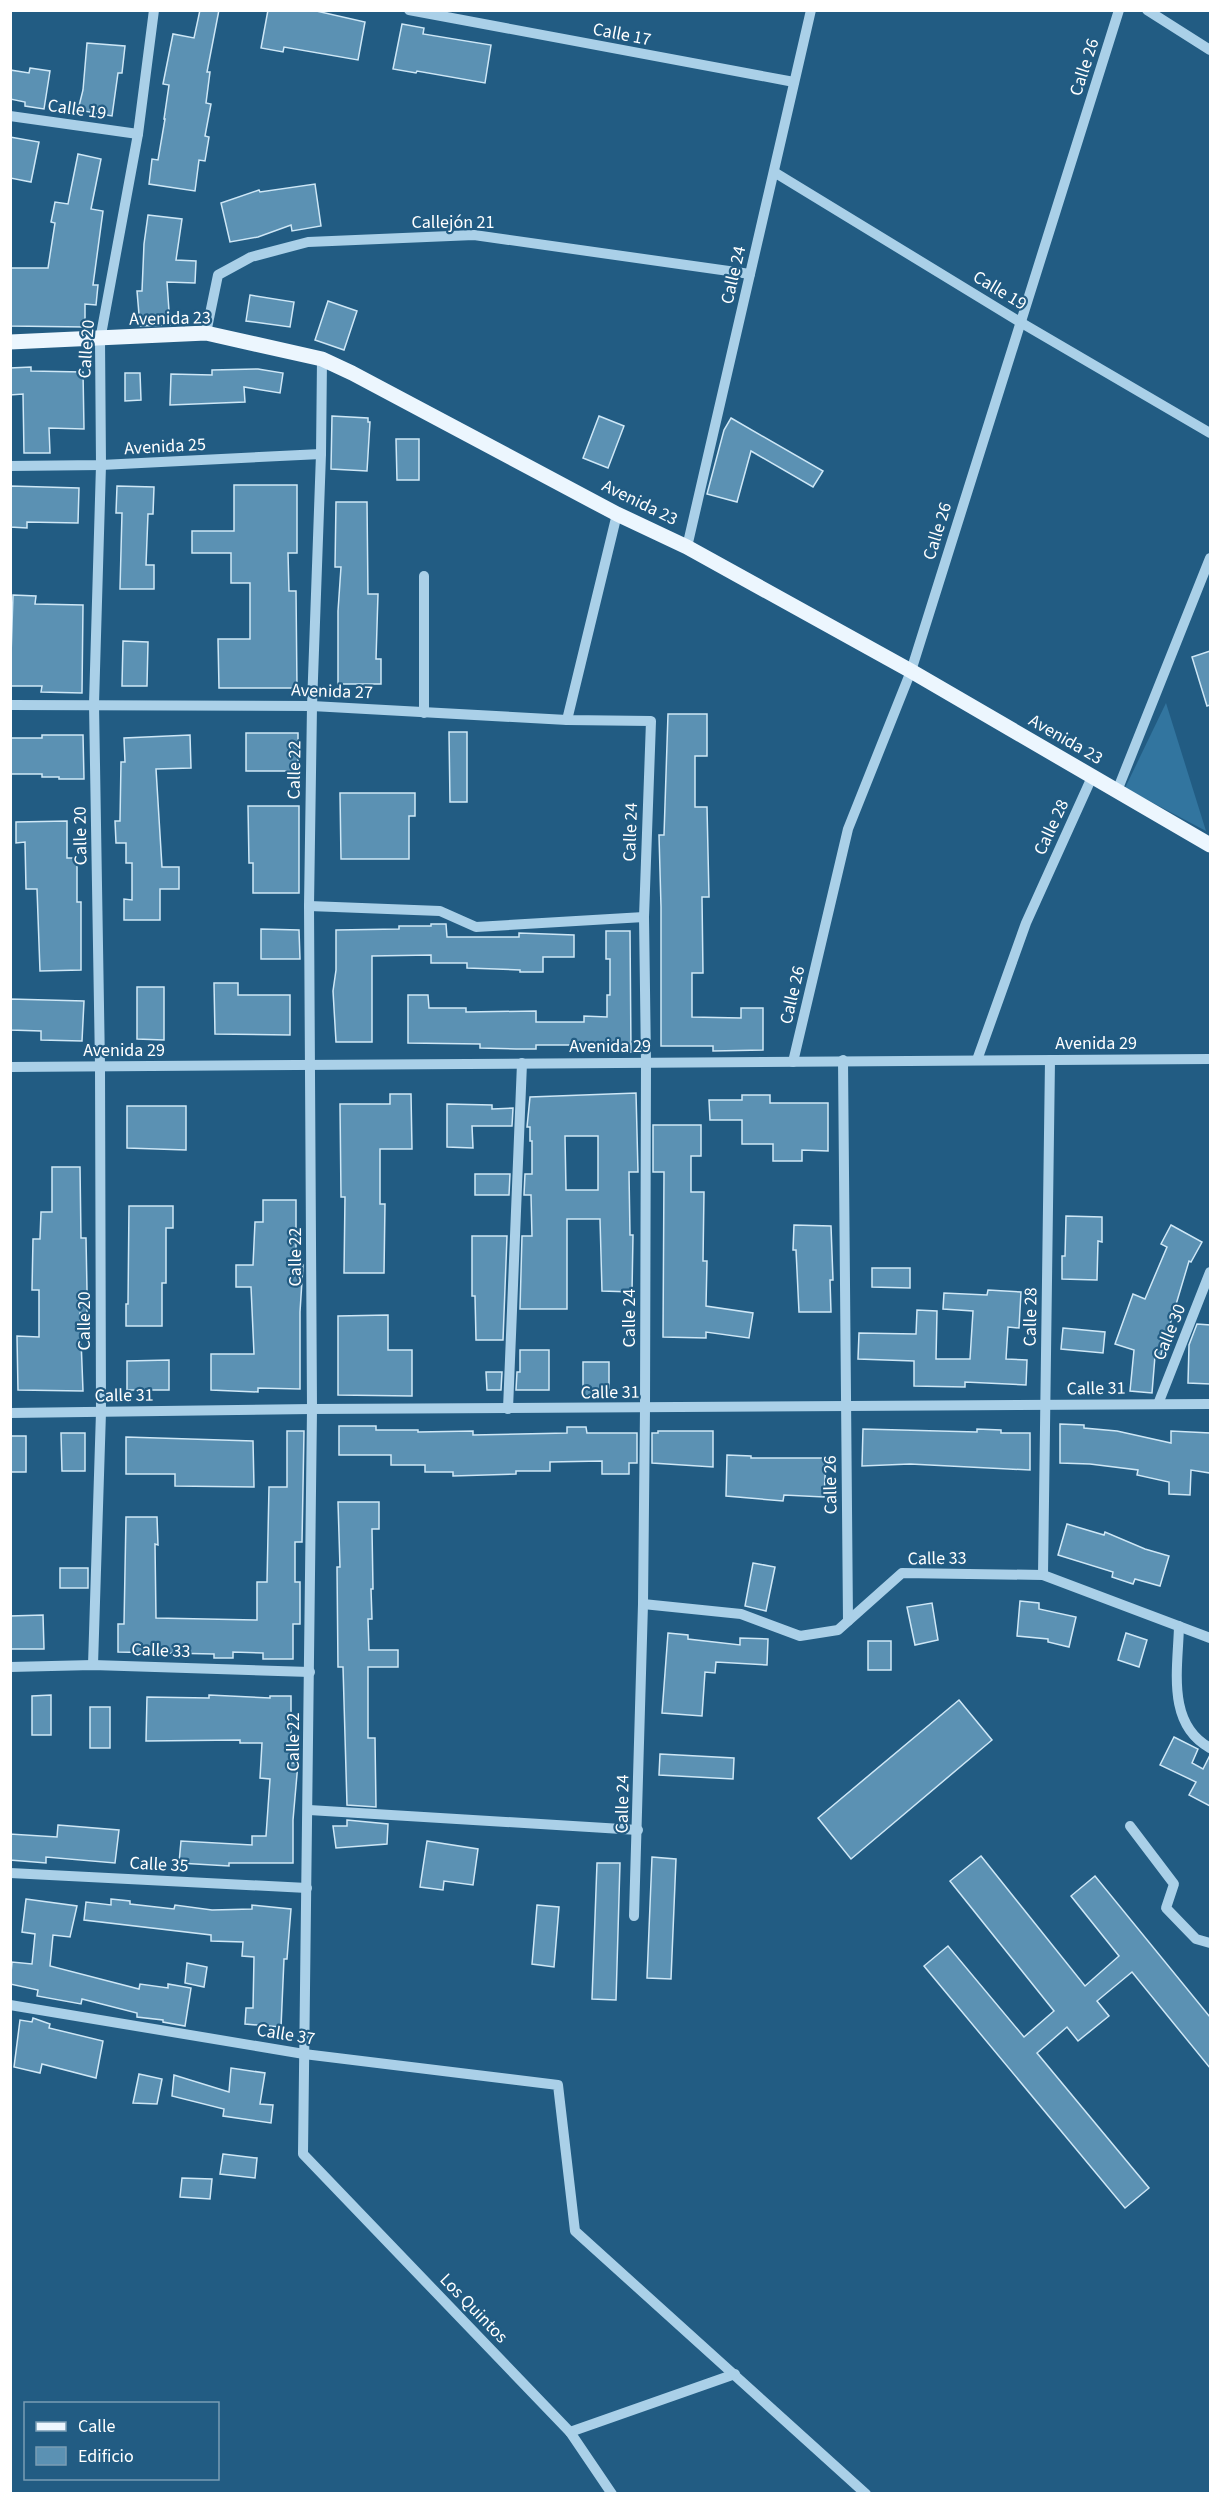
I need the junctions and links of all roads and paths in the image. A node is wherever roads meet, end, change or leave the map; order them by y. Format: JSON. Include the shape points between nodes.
{"nodes":[{"id":1,"x":154,"y":10,"type":"edge"},
{"id":2,"x":409,"y":10,"type":"edge"},
{"id":3,"x":811,"y":10,"type":"edge"},
{"id":4,"x":1119,"y":10,"type":"edge"},
{"id":5,"x":1147,"y":10,"type":"edge"},
{"id":6,"x":1210,"y":50,"type":"edge"},
{"id":7,"x":794,"y":82,"type":"junction"},
{"id":8,"x":10,"y":116,"type":"edge"},
{"id":9,"x":138,"y":134,"type":"junction"},
{"id":10,"x":774,"y":172,"type":"junction"},
{"id":11,"x":750,"y":274,"type":"junction"},
{"id":12,"x":1020,"y":322,"type":"junction"},
{"id":13,"x":207,"y":333,"type":"junction"},
{"id":14,"x":100,"y":340,"type":"junction"},
{"id":15,"x":10,"y":342,"type":"edge"},
{"id":16,"x":322,"y":359,"type":"junction"},
{"id":17,"x":1210,"y":433,"type":"edge"},
{"id":18,"x":321,"y":454,"type":"junction"},
{"id":19,"x":101,"y":465,"type":"junction"},
{"id":20,"x":10,"y":466,"type":"edge"},
{"id":21,"x":617,"y":514,"type":"junction"},
{"id":22,"x":687,"y":547,"type":"junction"},
{"id":23,"x":1210,"y":558,"type":"edge"},
{"id":24,"x":424,"y":576,"type":"dead end"},
{"id":25,"x":911,"y":671,"type":"junction"},
{"id":26,"x":94,"y":704,"type":"junction"},
{"id":27,"x":10,"y":705,"type":"edge"},
{"id":28,"x":312,"y":706,"type":"junction"},
{"id":29,"x":424,"y":713,"type":"junction"},
{"id":30,"x":567,"y":720,"type":"junction"},
{"id":31,"x":651,"y":721,"type":"joint"},
{"id":32,"x":1092,"y":777,"type":"junction"},
{"id":33,"x":1117,"y":791,"type":"junction"},
{"id":34,"x":1210,"y":845,"type":"edge"},
{"id":35,"x":309,"y":906,"type":"junction"},
{"id":36,"x":644,"y":917,"type":"junction"},
{"id":37,"x":1210,"y":1059,"type":"edge"},
{"id":38,"x":843,"y":1060,"type":"junction"},
{"id":39,"x":977,"y":1060,"type":"junction"},
{"id":40,"x":1050,"y":1060,"type":"junction"},
{"id":41,"x":646,"y":1062,"type":"junction"},
{"id":42,"x":793,"y":1062,"type":"junction"},
{"id":43,"x":522,"y":1063,"type":"junction"},
{"id":44,"x":100,"y":1066,"type":"junction"},
{"id":45,"x":310,"y":1066,"type":"junction"},
{"id":46,"x":10,"y":1067,"type":"edge"},
{"id":47,"x":1210,"y":1272,"type":"edge"},
{"id":48,"x":1158,"y":1404,"type":"junction"},
{"id":49,"x":1210,"y":1404,"type":"edge"},
{"id":50,"x":1046,"y":1405,"type":"junction"},
{"id":51,"x":846,"y":1407,"type":"junction"},
{"id":52,"x":645,"y":1408,"type":"junction"},
{"id":53,"x":312,"y":1409,"type":"junction"},
{"id":54,"x":508,"y":1409,"type":"junction"},
{"id":55,"x":101,"y":1412,"type":"junction"},
{"id":56,"x":10,"y":1413,"type":"edge"},
{"id":57,"x":1043,"y":1575,"type":"junction"},
{"id":58,"x":643,"y":1604,"type":"junction"},
{"id":59,"x":848,"y":1621,"type":"junction"},
{"id":60,"x":1179,"y":1626,"type":"junction"},
{"id":61,"x":1210,"y":1638,"type":"edge"},
{"id":62,"x":93,"y":1665,"type":"junction"},
{"id":63,"x":10,"y":1666,"type":"edge"},
{"id":64,"x":310,"y":1672,"type":"junction"},
{"id":65,"x":1210,"y":1748,"type":"edge"},
{"id":66,"x":309,"y":1810,"type":"junction"},
{"id":67,"x":1130,"y":1826,"type":"dead end"},
{"id":68,"x":638,"y":1830,"type":"junction"},
{"id":69,"x":10,"y":1873,"type":"edge"},
{"id":70,"x":307,"y":1888,"type":"junction"},
{"id":71,"x":634,"y":1916,"type":"dead end"},
{"id":72,"x":1210,"y":1943,"type":"edge"},
{"id":73,"x":10,"y":2005,"type":"edge"},
{"id":74,"x":304,"y":2054,"type":"junction"},
{"id":75,"x":303,"y":2154,"type":"joint"},
{"id":76,"x":735,"y":2374,"type":"junction"},
{"id":77,"x":570,"y":2432,"type":"junction"},
{"id":78,"x":612,"y":2493,"type":"edge"},
{"id":79,"x":866,"y":2493,"type":"edge"}],
"edges":[{"from":1,"to":9,"type":"street","name":"Calle 20"},
{"from":2,"to":7,"type":"street","name":"Calle 17"},
{"from":3,"to":7,"type":"street","name":"Calle 24"},
{"from":4,"to":12,"type":"street","name":"Calle 26"},
{"from":5,"to":6,"type":"street"},
{"from":7,"to":10,"type":"street","name":"Calle 24"},
{"from":8,"to":9,"type":"street","name":"Calle 19"},
{"from":9,"to":14,"type":"street","name":"Calle 20"},
{"from":10,"to":11,"type":"street","name":"Calle 24"},
{"from":10,"to":12,"type":"street","name":"Calle 19"},
{"from":11,"to":13,"type":"street","name":"Callejón 21","via":[[474,235],[308,242],[251,257],[218,275]]},
{"from":11,"to":22,"type":"street","name":"Calle 24"},
{"from":12,"to":17,"type":"street","name":"Calle 19"},
{"from":12,"to":25,"type":"street","name":"Calle 26"},
{"from":13,"to":14,"type":"main road","name":"Avenida 23"},
{"from":13,"to":16,"type":"main road","name":"Avenida 23"},
{"from":14,"to":15,"type":"main road","name":"Avenida 23"},
{"from":14,"to":19,"type":"street","name":"Calle 20"},
{"from":16,"to":18,"type":"street","name":"Calle 22"},
{"from":16,"to":21,"type":"main road","name":"Avenida 23"},
{"from":18,"to":19,"type":"street","name":"Avenida 25"},
{"from":18,"to":28,"type":"street","name":"Calle 22"},
{"from":19,"to":20,"type":"street","name":"Avenida 25"},
{"from":19,"to":26,"type":"street","name":"Calle 20"},
{"from":21,"to":22,"type":"main road","name":"Avenida 23"},
{"from":21,"to":30,"type":"street"},
{"from":22,"to":25,"type":"main road","name":"Avenida 23"},
{"from":23,"to":33,"type":"street"},
{"from":24,"to":29,"type":"street"},
{"from":25,"to":32,"type":"main road","name":"Avenida 23"},
{"from":25,"to":42,"type":"street","name":"Calle 26","via":[[848,829]]},
{"from":26,"to":27,"type":"street","name":"Avenida 27"},
{"from":26,"to":28,"type":"street","name":"Avenida 27"},
{"from":26,"to":44,"type":"street","name":"Calle 20"},
{"from":28,"to":29,"type":"street","name":"Avenida 27"},
{"from":28,"to":35,"type":"street","name":"Calle 22"},
{"from":29,"to":30,"type":"street","name":"Avenida 27"},
{"from":30,"to":31,"type":"street","name":"Avenida 27"},
{"from":31,"to":36,"type":"street","name":"Calle 24"},
{"from":32,"to":33,"type":"main road","name":"Avenida 23"},
{"from":32,"to":39,"type":"street","name":"Calle 28","via":[[1026,923]]},
{"from":33,"to":34,"type":"main road","name":"Avenida 23"},
{"from":35,"to":36,"type":"street","via":[[440,911],[476,927]]},
{"from":35,"to":45,"type":"street","name":"Calle 22"},
{"from":36,"to":41,"type":"street","name":"Calle 24"},
{"from":37,"to":40,"type":"street","name":"Avenida 29"},
{"from":38,"to":39,"type":"street","name":"Avenida 29"},
{"from":38,"to":42,"type":"street","name":"Avenida 29"},
{"from":38,"to":51,"type":"street","name":"Calle 26"},
{"from":39,"to":40,"type":"street","name":"Avenida 29"},
{"from":40,"to":50,"type":"street","name":"Calle 28"},
{"from":41,"to":42,"type":"street","name":"Avenida 29"},
{"from":41,"to":43,"type":"street","name":"Avenida 29"},
{"from":41,"to":52,"type":"street","name":"Calle 24"},
{"from":43,"to":45,"type":"street","name":"Avenida 29"},
{"from":43,"to":54,"type":"street"},
{"from":44,"to":45,"type":"street","name":"Avenida 29"},
{"from":44,"to":46,"type":"street","name":"Avenida 29"},
{"from":44,"to":55,"type":"street","name":"Calle 20"},
{"from":45,"to":53,"type":"street","name":"Calle 22"},
{"from":47,"to":48,"type":"street","name":"Calle 30"},
{"from":48,"to":49,"type":"street","name":"Calle 31"},
{"from":48,"to":50,"type":"street","name":"Calle 31"},
{"from":50,"to":51,"type":"street","name":"Calle 31"},
{"from":50,"to":57,"type":"street","name":"Calle 28"},
{"from":51,"to":52,"type":"street","name":"Calle 31"},
{"from":51,"to":59,"type":"street","name":"Calle 26"},
{"from":52,"to":54,"type":"street","name":"Calle 31"},
{"from":52,"to":58,"type":"street","name":"Calle 24"},
{"from":53,"to":54,"type":"street","name":"Calle 31"},
{"from":53,"to":55,"type":"street","name":"Calle 31"},
{"from":53,"to":64,"type":"street","name":"Calle 22"},
{"from":55,"to":56,"type":"street","name":"Calle 31"},
{"from":55,"to":62,"type":"street","name":"Calle 20"},
{"from":57,"to":59,"type":"street","name":"Calle 33","via":[[902,1573]]},
{"from":57,"to":60,"type":"street","name":"Calle 33"},
{"from":58,"to":59,"type":"street","name":"Calle 33","via":[[741,1614],[800,1636],[838,1630]]},
{"from":58,"to":68,"type":"street","name":"Calle 24"},
{"from":60,"to":61,"type":"street","name":"Calle 33"},
{"from":60,"to":65,"type":"street","via":[[1178,1707],[1186,1727]]},
{"from":62,"to":63,"type":"street","name":"Calle 33"},
{"from":62,"to":64,"type":"street","name":"Calle 33"},
{"from":64,"to":66,"type":"street","name":"Calle 22"},
{"from":66,"to":68,"type":"street"},
{"from":66,"to":70,"type":"street","name":"Calle 22"},
{"from":67,"to":72,"type":"street","via":[[1174,1884],[1166,1908],[1196,1939]]},
{"from":68,"to":71,"type":"street","name":"Calle 24"},
{"from":69,"to":70,"type":"street","name":"Calle 35"},
{"from":70,"to":74,"type":"street","name":"Calle 22"},
{"from":73,"to":74,"type":"street","name":"Calle 37"},
{"from":74,"to":75,"type":"street","name":"Calle 22"},
{"from":74,"to":76,"type":"street","name":"Calle 37","via":[[558,2085],[575,2231]]},
{"from":75,"to":77,"type":"street","name":"Los Quintos"},
{"from":76,"to":77,"type":"street"},
{"from":76,"to":79,"type":"street"},
{"from":77,"to":78,"type":"street","name":"Los Quintos"}]}
